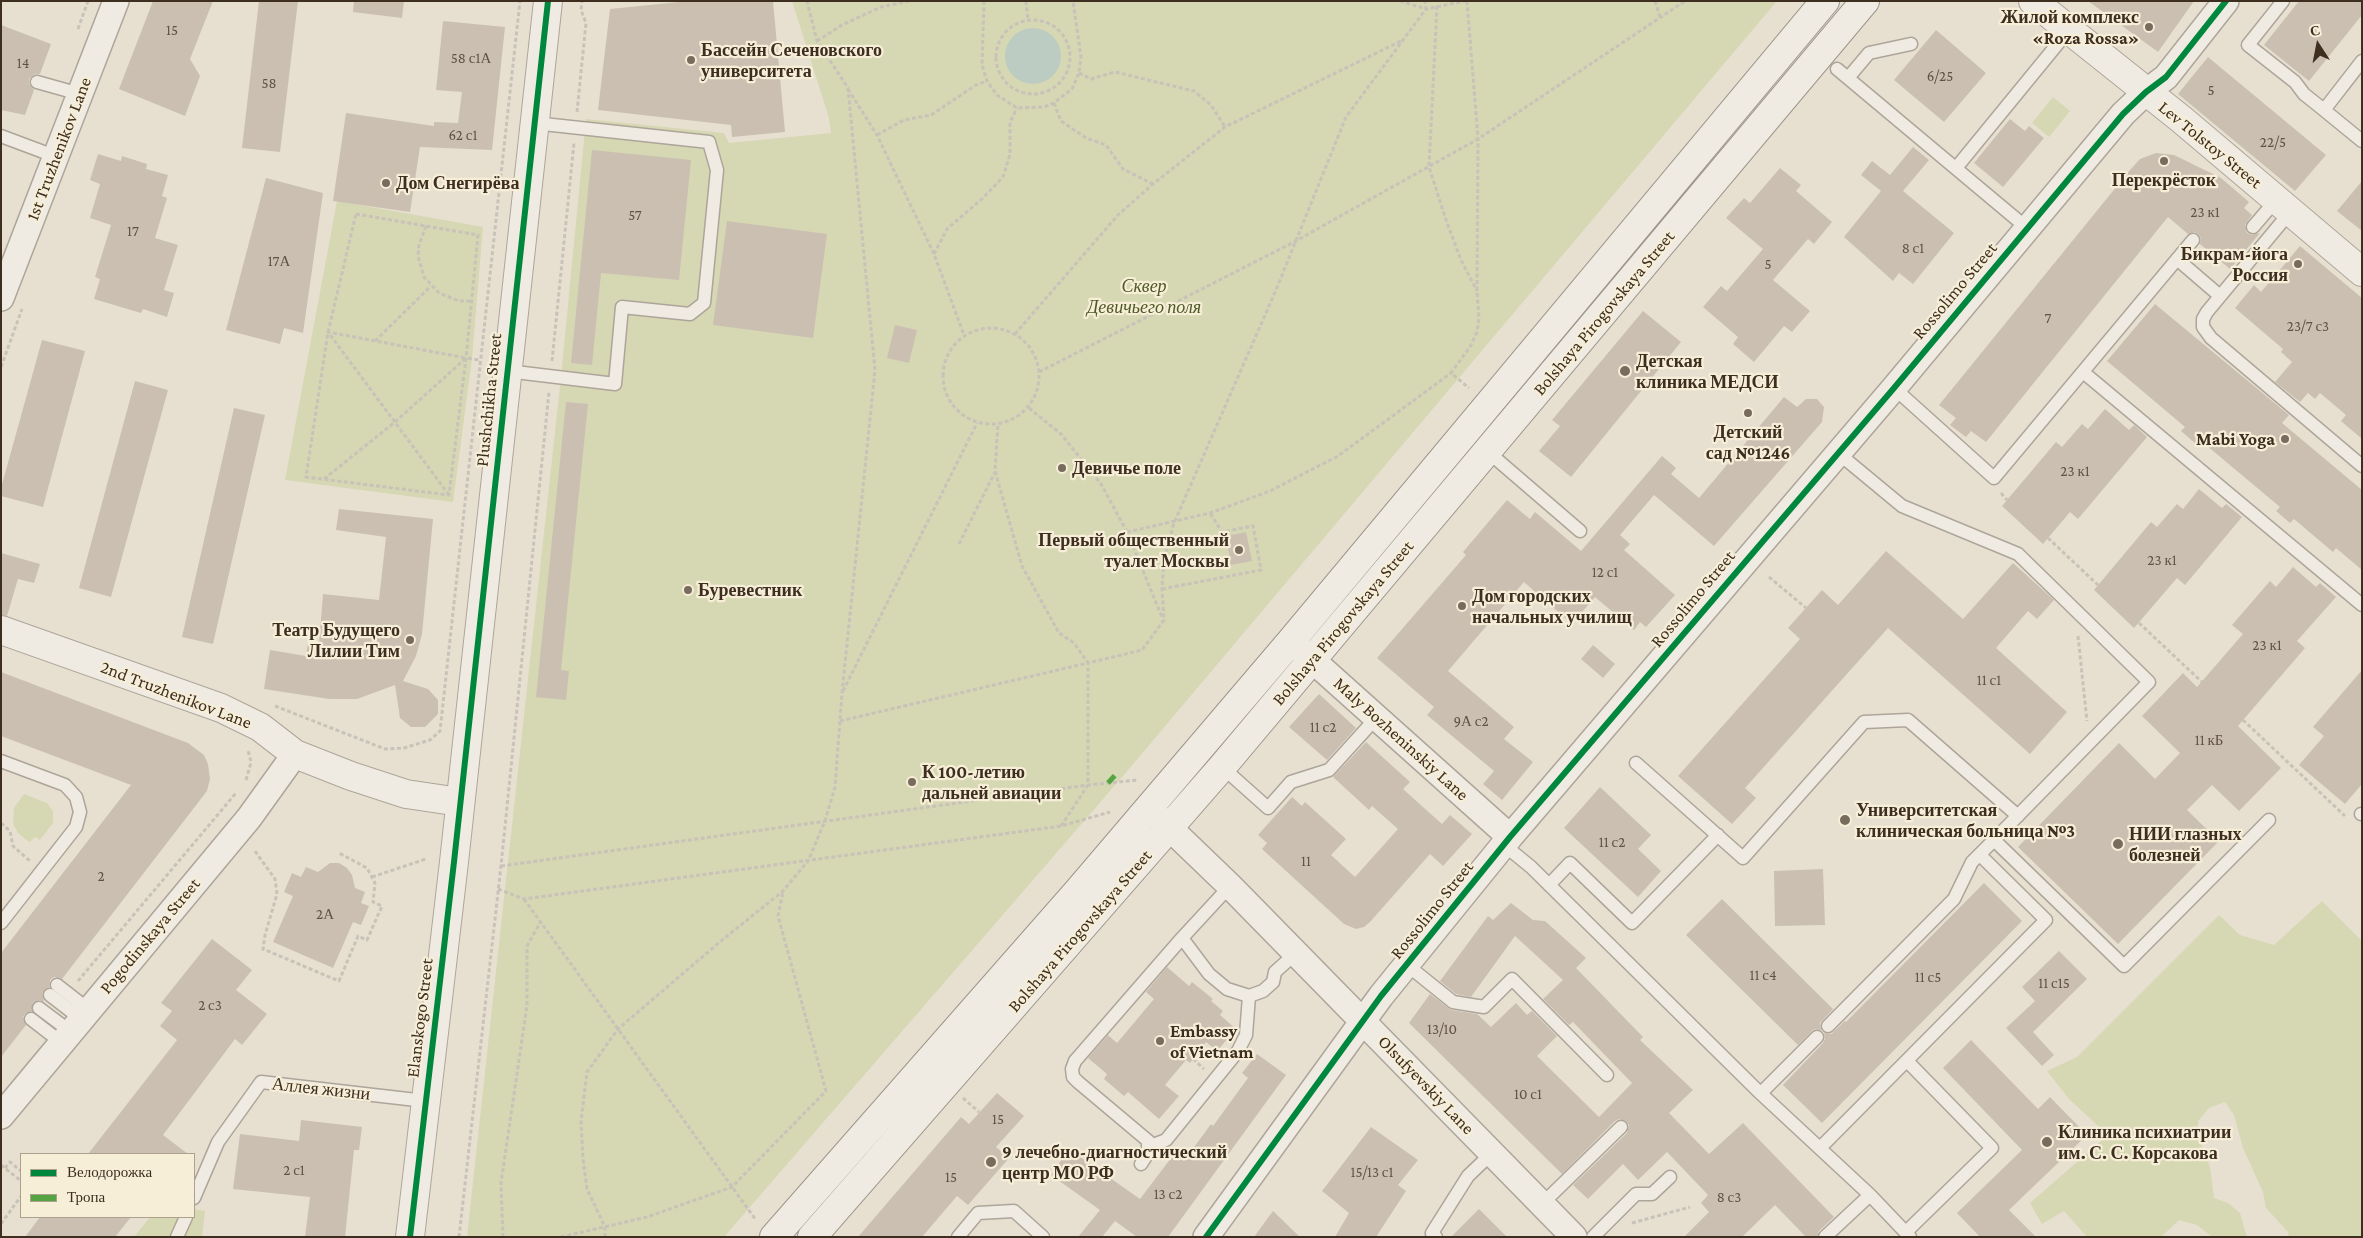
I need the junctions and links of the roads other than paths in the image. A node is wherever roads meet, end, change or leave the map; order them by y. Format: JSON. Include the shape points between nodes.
{"nodes":[{"id":1,"x":116,"y":1,"type":"edge"},
{"id":2,"x":548,"y":1,"type":"edge"},
{"id":3,"x":1825,"y":1,"type":"edge"},
{"id":4,"x":1865,"y":1,"type":"edge"},
{"id":5,"x":2033,"y":1,"type":"edge"},
{"id":6,"x":2226,"y":1,"type":"edge"},
{"id":7,"x":2283,"y":1,"type":"edge"},
{"id":8,"x":2069,"y":30,"type":"junction"},
{"id":9,"x":1911,"y":44,"type":"dead end"},
{"id":10,"x":2362,"y":61,"type":"edge"},
{"id":11,"x":1837,"y":68,"type":"dead end"},
{"id":12,"x":1848,"y":78,"type":"junction"},
{"id":13,"x":37,"y":82,"type":"dead end"},
{"id":14,"x":2146,"y":92,"type":"junction"},
{"id":15,"x":80,"y":94,"type":"junction"},
{"id":16,"x":2324,"y":110,"type":"junction"},
{"id":17,"x":534,"y":124,"type":"junction"},
{"id":18,"x":1,"y":136,"type":"edge"},
{"id":19,"x":2362,"y":141,"type":"edge"},
{"id":20,"x":57,"y":157,"type":"junction"},
{"id":21,"x":1956,"y":168,"type":"junction"},
{"id":22,"x":2284,"y":205,"type":"junction"},
{"id":23,"x":2253,"y":227,"type":"dead end"},
{"id":24,"x":2027,"y":228,"type":"junction"},
{"id":25,"x":2193,"y":240,"type":"dead end"},
{"id":26,"x":2177,"y":259,"type":"junction"},
{"id":27,"x":7,"y":268,"type":"edge"},
{"id":28,"x":2362,"y":272,"type":"edge"},
{"id":29,"x":2220,"y":296,"type":"junction"},
{"id":30,"x":1,"y":298,"type":"edge"},
{"id":31,"x":507,"y":371,"type":"junction"},
{"id":32,"x":2083,"y":372,"type":"junction"},
{"id":33,"x":1894,"y":388,"type":"junction"},
{"id":34,"x":1487,"y":451,"type":"junction"},
{"id":35,"x":1838,"y":453,"type":"junction"},
{"id":36,"x":2362,"y":466,"type":"edge"},
{"id":37,"x":1580,"y":531,"type":"dead end"},
{"id":38,"x":2362,"y":605,"type":"edge"},
{"id":39,"x":1,"y":630,"type":"edge"},
{"id":40,"x":1291,"y":641,"type":"junction"},
{"id":41,"x":1313,"y":660,"type":"junction"},
{"id":42,"x":1377,"y":717,"type":"junction"},
{"id":43,"x":295,"y":754,"type":"junction"},
{"id":44,"x":1,"y":761,"type":"edge"},
{"id":45,"x":1636,"y":764,"type":"dead end"},
{"id":46,"x":1222,"y":767,"type":"junction"},
{"id":47,"x":460,"y":802,"type":"junction"},
{"id":48,"x":1149,"y":808,"type":"junction"},
{"id":49,"x":2018,"y":816,"type":"junction"},
{"id":50,"x":2269,"y":820,"type":"dead end"},
{"id":51,"x":1170,"y":828,"type":"junction"},
{"id":52,"x":1718,"y":834,"type":"junction"},
{"id":53,"x":1994,"y":840,"type":"junction"},
{"id":54,"x":1507,"y":841,"type":"junction"},
{"id":55,"x":1980,"y":855,"type":"junction"},
{"id":56,"x":1549,"y":885,"type":"junction"},
{"id":57,"x":1230,"y":886,"type":"junction"},
{"id":58,"x":1,"y":923,"type":"edge"},
{"id":59,"x":1182,"y":938,"type":"junction"},
{"id":60,"x":1296,"y":953,"type":"junction"},
{"id":61,"x":1407,"y":964,"type":"junction"},
{"id":62,"x":1249,"y":996,"type":"junction"},
{"id":63,"x":39,"y":1008,"type":"dead end"},
{"id":64,"x":31,"y":1019,"type":"dead end"},
{"id":65,"x":1363,"y":1021,"type":"junction"},
{"id":66,"x":76,"y":1026,"type":"junction"},
{"id":67,"x":1828,"y":1026,"type":"dead end"},
{"id":68,"x":1817,"y":1037,"type":"dead end"},
{"id":69,"x":1907,"y":1061,"type":"junction"},
{"id":70,"x":1607,"y":1075,"type":"dead end"},
{"id":71,"x":1761,"y":1093,"type":"junction"},
{"id":72,"x":425,"y":1101,"type":"junction"},
{"id":73,"x":1,"y":1116,"type":"edge"},
{"id":74,"x":1621,"y":1127,"type":"dead end"},
{"id":75,"x":1148,"y":1142,"type":"junction"},
{"id":76,"x":1820,"y":1148,"type":"junction"},
{"id":77,"x":1492,"y":1153,"type":"junction"},
{"id":78,"x":1141,"y":1164,"type":"dead end"},
{"id":79,"x":1670,"y":1177,"type":"dead end"},
{"id":80,"x":1870,"y":1194,"type":"junction"},
{"id":81,"x":195,"y":1196,"type":"edge"},
{"id":82,"x":1542,"y":1204,"type":"junction"},
{"id":83,"x":186,"y":1218,"type":"edge"},
{"id":84,"x":765,"y":1228,"type":"edge"},
{"id":85,"x":1908,"y":1235,"type":"edge"},
{"id":86,"x":177,"y":1237,"type":"edge"},
{"id":87,"x":410,"y":1237,"type":"edge"},
{"id":88,"x":812,"y":1237,"type":"edge"},
{"id":89,"x":958,"y":1237,"type":"edge"},
{"id":90,"x":1043,"y":1237,"type":"edge"},
{"id":91,"x":1206,"y":1237,"type":"edge"},
{"id":92,"x":1436,"y":1237,"type":"edge"},
{"id":93,"x":1574,"y":1237,"type":"edge"},
{"id":94,"x":1593,"y":1237,"type":"edge"},
{"id":95,"x":1825,"y":1237,"type":"edge"}],
"edges":[{"from":1,"to":15,"type":"street","name":"1st Truzhenikov Lane"},
{"from":2,"to":17,"type":"main road","name":"Plushchikha Street"},
{"from":3,"to":40,"type":"main road","name":"Bolshaya Pirogovskaya Street"},
{"from":4,"to":34,"type":"main road","name":"Bolshaya Pirogovskaya Street"},
{"from":5,"to":8,"type":"main road","name":"Lev Tolstoy Street"},
{"from":6,"to":14,"type":"street","name":"Rossolimo Street","via":[[2166,77]]},
{"from":7,"to":16,"type":"lane","via":[[2248,44]]},
{"from":8,"to":14,"type":"main road","name":"Lev Tolstoy Street"},
{"from":8,"to":21,"type":"lane"},
{"from":9,"to":12,"type":"lane","via":[[1868,53]]},
{"from":10,"to":16,"type":"lane"},
{"from":11,"to":12,"type":"lane"},
{"from":12,"to":21,"type":"lane"},
{"from":13,"to":15,"type":"lane"},
{"from":14,"to":22,"type":"main road","name":"Lev Tolstoy Street"},
{"from":14,"to":24,"type":"street","name":"Rossolimo Street","via":[[2123,114]]},
{"from":15,"to":20,"type":"street","name":"1st Truzhenikov Lane"},
{"from":16,"to":19,"type":"lane"},
{"from":17,"to":31,"type":"main road","name":"Plushchikha Street"},
{"from":17,"to":31,"type":"lane","via":[[709,142],[717,170],[704,303],[690,314],[622,307],[615,384]]},
{"from":18,"to":20,"type":"lane"},
{"from":20,"to":27,"type":"street","name":"1st Truzhenikov Lane"},
{"from":21,"to":24,"type":"lane"},
{"from":22,"to":23,"type":"lane"},
{"from":22,"to":28,"type":"main road","name":"Lev Tolstoy Street"},
{"from":22,"to":29,"type":"lane"},
{"from":24,"to":33,"type":"street","name":"Rossolimo Street"},
{"from":25,"to":26,"type":"lane"},
{"from":26,"to":29,"type":"lane"},
{"from":26,"to":32,"type":"lane"},
{"from":27,"to":30,"type":"street","name":"1st Truzhenikov Lane"},
{"from":29,"to":36,"type":"lane","via":[[2203,319],[2206,333]]},
{"from":31,"to":47,"type":"main road","name":"Plushchikha Street"},
{"from":32,"to":33,"type":"lane","via":[[1994,478]]},
{"from":32,"to":38,"type":"lane"},
{"from":33,"to":35,"type":"street","name":"Rossolimo Street"},
{"from":34,"to":37,"type":"lane"},
{"from":34,"to":41,"type":"main road","name":"Bolshaya Pirogovskaya Street"},
{"from":35,"to":49,"type":"lane","via":[[1902,506],[2018,554],[2149,682]]},
{"from":35,"to":54,"type":"street","name":"Rossolimo Street"},
{"from":39,"to":43,"type":"main road","name":"2nd Truzhenikov Lane","via":[[221,708],[260,727]]},
{"from":40,"to":41,"type":"street","name":"Maly Bozheninskiy Lane"},
{"from":40,"to":48,"type":"main road","name":"Bolshaya Pirogovskaya Street"},
{"from":41,"to":42,"type":"street","name":"Maly Bozheninskiy Lane"},
{"from":41,"to":46,"type":"main road","name":"Bolshaya Pirogovskaya Street"},
{"from":42,"to":46,"type":"lane","via":[[1329,770],[1291,782],[1268,808]]},
{"from":42,"to":54,"type":"street","name":"Maly Bozheninskiy Lane"},
{"from":43,"to":47,"type":"main road","name":"2nd Truzhenikov Lane","via":[[406,794]]},
{"from":43,"to":66,"type":"street","name":"Pogodinskaya Street","via":[[249,818]]},
{"from":44,"to":58,"type":"lane","via":[[65,785],[76,797],[80,812],[76,827]]},
{"from":45,"to":52,"type":"lane"},
{"from":46,"to":51,"type":"main road","name":"Bolshaya Pirogovskaya Street"},
{"from":47,"to":72,"type":"main road","name":"Elanskogo Street"},
{"from":48,"to":51,"type":"street","name":"Olsufyevskiy Lane"},
{"from":48,"to":84,"type":"main road","name":"Bolshaya Pirogovskaya Street"},
{"from":49,"to":52,"type":"lane","via":[[1908,720],[1864,722],[1743,858]]},
{"from":49,"to":53,"type":"lane"},
{"from":50,"to":53,"type":"lane","via":[[2124,966]]},
{"from":51,"to":57,"type":"street","name":"Olsufyevskiy Lane"},
{"from":51,"to":88,"type":"main road","name":"Bolshaya Pirogovskaya Street"},
{"from":52,"to":56,"type":"lane","via":[[1632,923],[1570,864]]},
{"from":53,"to":55,"type":"lane"},
{"from":54,"to":56,"type":"lane"},
{"from":54,"to":61,"type":"street","name":"Rossolimo Street"},
{"from":55,"to":67,"type":"lane","via":[[1972,862],[1954,899]]},
{"from":55,"to":69,"type":"lane","via":[[2046,920]]},
{"from":56,"to":71,"type":"lane"},
{"from":57,"to":59,"type":"lane"},
{"from":57,"to":60,"type":"street","name":"Olsufyevskiy Lane"},
{"from":59,"to":62,"type":"lane","via":[[1209,974],[1227,989]]},
{"from":59,"to":75,"type":"lane","via":[[1075,1061],[1072,1069],[1078,1082]]},
{"from":60,"to":62,"type":"lane","via":[[1275,972],[1273,982],[1263,991]]},
{"from":60,"to":65,"type":"street","name":"Olsufyevskiy Lane"},
{"from":61,"to":65,"type":"street","name":"Rossolimo Street"},
{"from":61,"to":70,"type":"lane","via":[[1453,1002],[1484,1007],[1512,980]]},
{"from":62,"to":75,"type":"lane","via":[[1246,1035],[1238,1052],[1166,1140],[1154,1145]]},
{"from":63,"to":66,"type":"lane"},
{"from":64,"to":66,"type":"lane"},
{"from":65,"to":77,"type":"street","name":"Olsufyevskiy Lane"},
{"from":65,"to":91,"type":"street","name":"Rossolimo Street"},
{"from":66,"to":66,"type":"lane","via":[[53,990],[68,993]]},
{"from":66,"to":73,"type":"street","name":"Pogodinskaya Street"},
{"from":68,"to":71,"type":"lane"},
{"from":69,"to":76,"type":"lane"},
{"from":69,"to":85,"type":"lane","via":[[1992,1148]]},
{"from":71,"to":76,"type":"lane"},
{"from":72,"to":81,"type":"lane","name":"Аллея жизни","via":[[261,1082],[218,1142]]},
{"from":72,"to":87,"type":"main road","name":"Elanskogo Street"},
{"from":74,"to":82,"type":"lane"},
{"from":75,"to":78,"type":"lane","via":[[1148,1153]]},
{"from":76,"to":80,"type":"lane"},
{"from":77,"to":82,"type":"street","name":"Olsufyevskiy Lane"},
{"from":77,"to":92,"type":"lane","via":[[1468,1176],[1432,1233]]},
{"from":79,"to":94,"type":"lane","via":[[1652,1194],[1636,1194]]},
{"from":80,"to":85,"type":"lane"},
{"from":80,"to":95,"type":"lane"},
{"from":82,"to":93,"type":"street","name":"Olsufyevskiy Lane"},
{"from":83,"to":86,"type":"lane"},
{"from":89,"to":90,"type":"lane","via":[[978,1213],[1014,1211]]}]}
